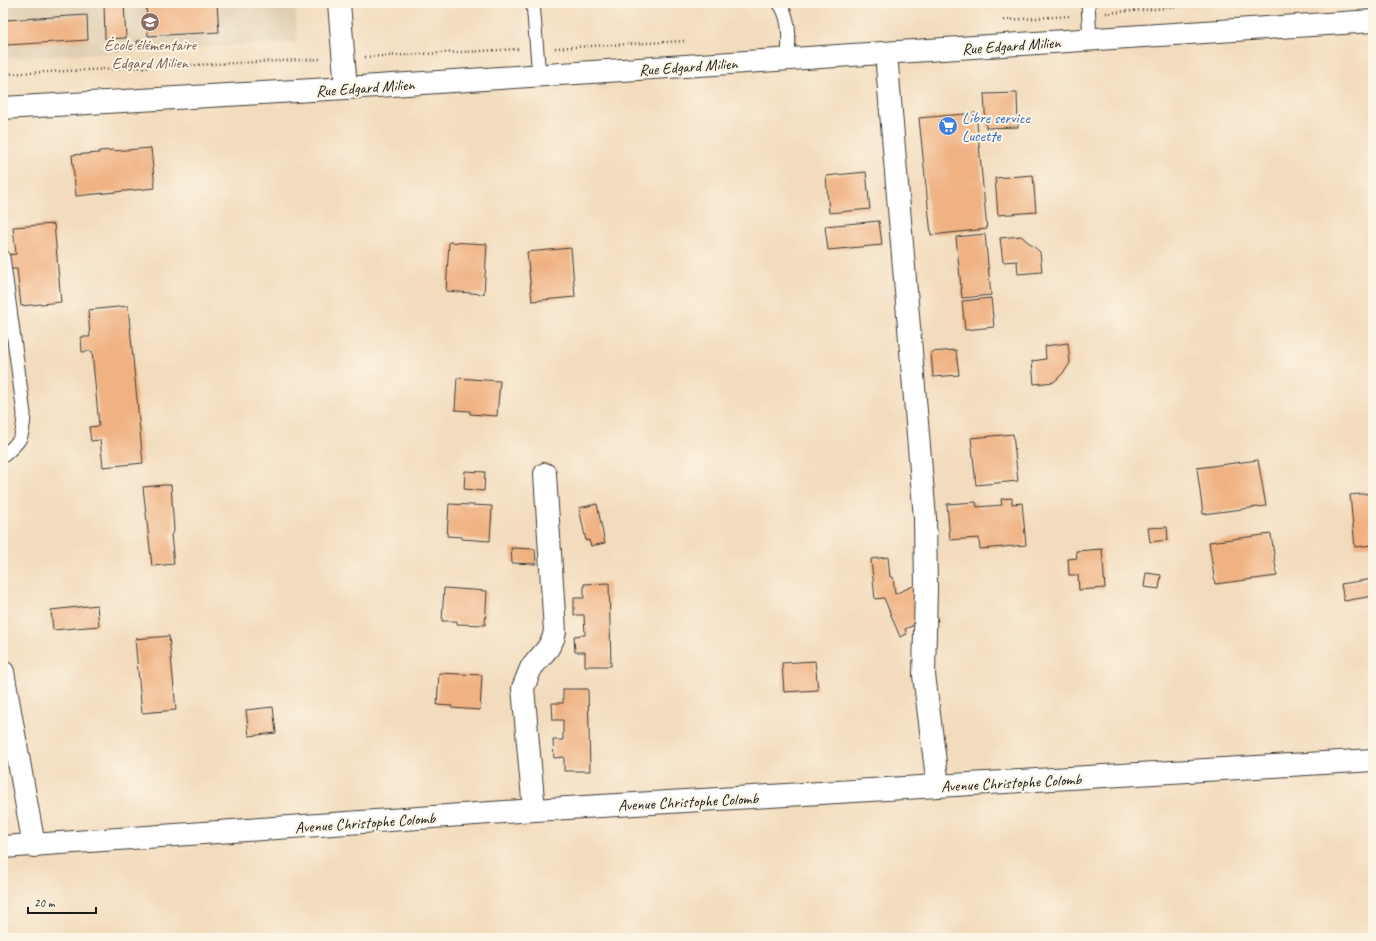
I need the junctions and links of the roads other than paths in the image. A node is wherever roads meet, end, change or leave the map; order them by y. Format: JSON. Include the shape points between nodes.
{"nodes":[{"id":1,"x":342,"y":3,"type":"edge"},
{"id":2,"x":533,"y":3,"type":"edge"},
{"id":3,"x":786,"y":5,"type":"edge"},
{"id":4,"x":1088,"y":9,"type":"edge"},
{"id":5,"x":1373,"y":21,"type":"edge"},
{"id":6,"x":1090,"y":40,"type":"junction"},
{"id":7,"x":886,"y":53,"type":"junction"},
{"id":8,"x":788,"y":60,"type":"junction"},
{"id":9,"x":539,"y":76,"type":"junction"},
{"id":10,"x":346,"y":88,"type":"junction"},
{"id":11,"x":3,"y":108,"type":"edge"},
{"id":12,"x":3,"y":257,"type":"edge"},
{"id":13,"x":3,"y":456,"type":"edge"},
{"id":14,"x":545,"y":474,"type":"dead end"},
{"id":15,"x":3,"y":672,"type":"edge"},
{"id":16,"x":1373,"y":760,"type":"edge"},
{"id":17,"x":938,"y":786,"type":"junction"},
{"id":18,"x":534,"y":810,"type":"junction"},
{"id":19,"x":34,"y":846,"type":"junction"},
{"id":20,"x":3,"y":847,"type":"edge"}],
"edges":[{"from":1,"to":10,"type":"street"},
{"from":2,"to":9,"type":"lane"},
{"from":3,"to":8,"type":"lane"},
{"from":4,"to":6,"type":"lane"},
{"from":5,"to":6,"type":"street","name":"Rue Edgard Milien"},
{"from":6,"to":7,"type":"street","name":"Rue Edgard Milien"},
{"from":7,"to":8,"type":"street","name":"Rue Edgard Milien"},
{"from":7,"to":17,"type":"street","via":[[924,518],[924,675]]},
{"from":8,"to":9,"type":"street","name":"Rue Edgard Milien"},
{"from":9,"to":10,"type":"street","name":"Rue Edgard Milien"},
{"from":10,"to":11,"type":"street","name":"Rue Edgard Milien"},
{"from":12,"to":13,"type":"lane","via":[[24,414],[21,439]]},
{"from":14,"to":18,"type":"street","via":[[554,631],[553,639],[531,668],[523,688]]},
{"from":15,"to":19,"type":"street"},
{"from":16,"to":17,"type":"street","name":"Avenue Christophe Colomb"},
{"from":17,"to":18,"type":"street","name":"Avenue Christophe Colomb"},
{"from":18,"to":19,"type":"street","name":"Avenue Christophe Colomb"},
{"from":19,"to":20,"type":"street","name":"Avenue Christophe Colomb"}]}
